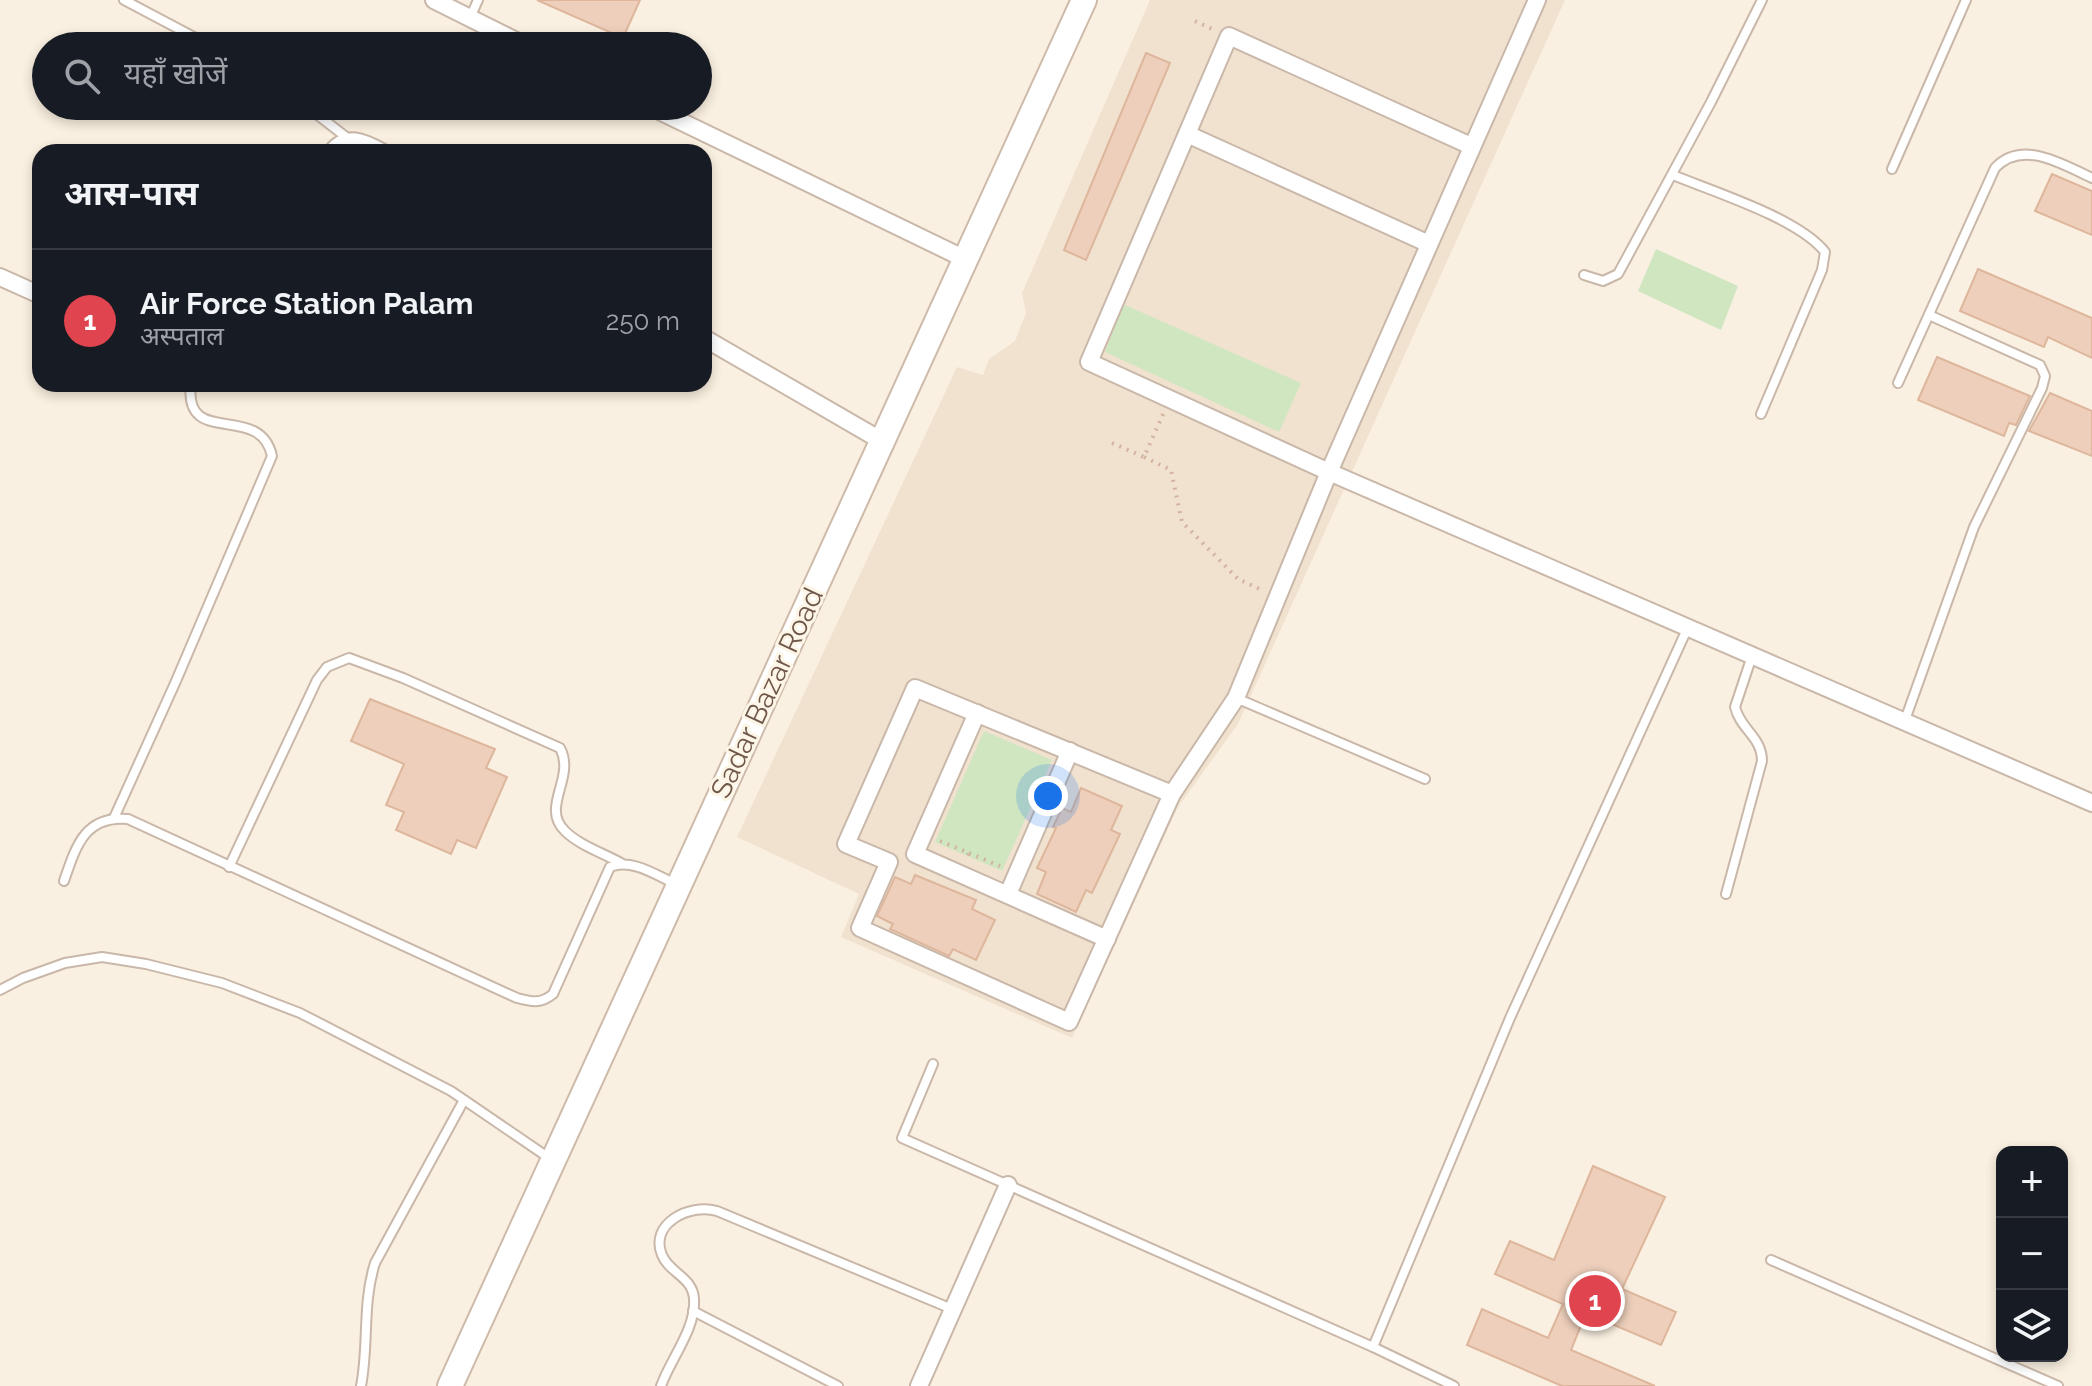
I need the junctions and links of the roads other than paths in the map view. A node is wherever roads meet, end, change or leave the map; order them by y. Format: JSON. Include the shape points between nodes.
{"nodes":[{"id":1,"x":124,"y":0,"type":"edge"},
{"id":2,"x":434,"y":0,"type":"edge"},
{"id":3,"x":478,"y":0,"type":"edge"},
{"id":4,"x":1084,"y":0,"type":"edge"},
{"id":5,"x":1537,"y":0,"type":"edge"},
{"id":6,"x":1762,"y":0,"type":"edge"},
{"id":7,"x":1966,"y":0,"type":"edge"},
{"id":8,"x":469,"y":19,"type":"junction"},
{"id":9,"x":185,"y":32,"type":"edge"},
{"id":10,"x":496,"y":32,"type":"edge"},
{"id":11,"x":325,"y":120,"type":"edge"},
{"id":12,"x":678,"y":120,"type":"edge"},
{"id":13,"x":1187,"y":134,"type":"junction"},
{"id":14,"x":351,"y":140,"type":"junction"},
{"id":15,"x":339,"y":144,"type":"edge"},
{"id":16,"x":366,"y":144,"type":"edge"},
{"id":17,"x":1471,"y":146,"type":"junction"},
{"id":18,"x":1892,"y":169,"type":"dead end"},
{"id":19,"x":1673,"y":175,"type":"junction"},
{"id":20,"x":2092,"y":178,"type":"edge"},
{"id":21,"x":1429,"y":244,"type":"junction"},
{"id":22,"x":965,"y":259,"type":"junction"},
{"id":23,"x":1584,"y":275,"type":"dead end"},
{"id":24,"x":0,"y":277,"type":"edge"},
{"id":25,"x":32,"y":291,"type":"edge"},
{"id":26,"x":1929,"y":315,"type":"junction"},
{"id":27,"x":712,"y":343,"type":"edge"},
{"id":28,"x":1898,"y":383,"type":"dead end"},
{"id":29,"x":191,"y":392,"type":"edge"},
{"id":30,"x":1761,"y":414,"type":"dead end"},
{"id":31,"x":882,"y":441,"type":"junction"},
{"id":32,"x":1329,"y":472,"type":"junction"},
{"id":33,"x":1688,"y":627,"type":"junction"},
{"id":34,"x":1752,"y":655,"type":"junction"},
{"id":35,"x":1236,"y":698,"type":"junction"},
{"id":36,"x":977,"y":713,"type":"junction"},
{"id":37,"x":1905,"y":720,"type":"junction"},
{"id":38,"x":1070,"y":751,"type":"junction"},
{"id":39,"x":1425,"y":779,"type":"dead end"},
{"id":40,"x":1172,"y":794,"type":"junction"},
{"id":41,"x":2092,"y":803,"type":"edge"},
{"id":42,"x":114,"y":818,"type":"junction"},
{"id":43,"x":915,"y":854,"type":"junction"},
{"id":44,"x":889,"y":862,"type":"junction"},
{"id":45,"x":621,"y":863,"type":"junction"},
{"id":46,"x":229,"y":867,"type":"junction"},
{"id":47,"x":64,"y":881,"type":"dead end"},
{"id":48,"x":679,"y":885,"type":"junction"},
{"id":49,"x":1008,"y":894,"type":"junction"},
{"id":50,"x":1726,"y":894,"type":"dead end"},
{"id":51,"x":1107,"y":939,"type":"junction"},
{"id":52,"x":0,"y":990,"type":"edge"},
{"id":53,"x":933,"y":1064,"type":"dead end"},
{"id":54,"x":464,"y":1100,"type":"junction"},
{"id":55,"x":553,"y":1160,"type":"junction"},
{"id":56,"x":1008,"y":1185,"type":"junction"},
{"id":57,"x":1771,"y":1260,"type":"dead end"},
{"id":58,"x":952,"y":1309,"type":"junction"},
{"id":59,"x":693,"y":1311,"type":"junction"},
{"id":60,"x":1373,"y":1347,"type":"junction"},
{"id":61,"x":361,"y":1386,"type":"edge"},
{"id":62,"x":450,"y":1386,"type":"edge"},
{"id":63,"x":661,"y":1386,"type":"edge"},
{"id":64,"x":838,"y":1386,"type":"edge"},
{"id":65,"x":919,"y":1386,"type":"edge"},
{"id":66,"x":1454,"y":1386,"type":"edge"},
{"id":67,"x":2058,"y":1386,"type":"edge"}],
"edges":[{"from":1,"to":9,"type":"lane"},
{"from":2,"to":8,"type":"street"},
{"from":3,"to":8,"type":"lane"},
{"from":4,"to":22,"type":"street","name":"Sadar Bazar Road"},
{"from":5,"to":17,"type":"street"},
{"from":6,"to":19,"type":"lane"},
{"from":7,"to":18,"type":"lane"},
{"from":8,"to":10,"type":"street"},
{"from":11,"to":14,"type":"lane"},
{"from":12,"to":22,"type":"street"},
{"from":13,"to":17,"type":"street","via":[[1229,36]]},
{"from":13,"to":21,"type":"street"},
{"from":13,"to":32,"type":"street","via":[[1089,362]]},
{"from":14,"to":15,"type":"street"},
{"from":14,"to":16,"type":"street"},
{"from":17,"to":21,"type":"street"},
{"from":19,"to":23,"type":"lane","via":[[1618,274],[1603,281]]},
{"from":19,"to":30,"type":"lane","via":[[1791,224],[1825,252]]},
{"from":20,"to":26,"type":"lane","via":[[2032,155],[2005,158],[1995,168]]},
{"from":21,"to":32,"type":"street"},
{"from":22,"to":31,"type":"street","name":"Sadar Bazar Road"},
{"from":24,"to":25,"type":"street"},
{"from":26,"to":28,"type":"lane"},
{"from":26,"to":37,"type":"lane","via":[[2040,365],[2045,376],[1974,527]]},
{"from":27,"to":31,"type":"street"},
{"from":29,"to":42,"type":"lane","via":[[196,415],[263,436],[272,456]]},
{"from":31,"to":48,"type":"street","name":"Sadar Bazar Road"},
{"from":32,"to":33,"type":"street"},
{"from":32,"to":35,"type":"street"},
{"from":33,"to":34,"type":"street"},
{"from":33,"to":60,"type":"lane","via":[[1510,1018]]},
{"from":34,"to":37,"type":"street"},
{"from":34,"to":50,"type":"lane","via":[[1735,707],[1759,742],[1762,761]]},
{"from":35,"to":39,"type":"lane"},
{"from":35,"to":40,"type":"street"},
{"from":36,"to":38,"type":"street"},
{"from":36,"to":43,"type":"street"},
{"from":36,"to":44,"type":"street","via":[[915,688],[846,844]]},
{"from":37,"to":41,"type":"street"},
{"from":38,"to":40,"type":"street"},
{"from":38,"to":49,"type":"street"},
{"from":40,"to":51,"type":"street"},
{"from":42,"to":46,"type":"lane","via":[[148,826]]},
{"from":42,"to":47,"type":"lane","via":[[87,831]]},
{"from":43,"to":44,"type":"street"},
{"from":43,"to":49,"type":"street"},
{"from":44,"to":51,"type":"street","via":[[860,928],[1069,1022]]},
{"from":45,"to":46,"type":"lane","via":[[604,875],[553,994],[532,1002]]},
{"from":45,"to":46,"type":"lane","via":[[558,824],[555,813],[565,769],[560,748],[349,658],[327,667],[317,680]]},
{"from":45,"to":48,"type":"lane"},
{"from":48,"to":55,"type":"street","name":"Sadar Bazar Road"},
{"from":49,"to":51,"type":"street"},
{"from":52,"to":54,"type":"lane","via":[[65,963],[102,957],[146,964],[222,983],[300,1013]]},
{"from":53,"to":56,"type":"lane","via":[[902,1138]]},
{"from":54,"to":55,"type":"lane"},
{"from":54,"to":61,"type":"lane","via":[[375,1263],[368,1285]]},
{"from":55,"to":62,"type":"street","name":"Sadar Bazar Road"},
{"from":56,"to":58,"type":"street"},
{"from":56,"to":60,"type":"lane"},
{"from":57,"to":67,"type":"lane"},
{"from":58,"to":59,"type":"lane","via":[[703,1207],[676,1216],[659,1244],[668,1265],[692,1288]]},
{"from":58,"to":65,"type":"street"},
{"from":59,"to":63,"type":"lane"},
{"from":59,"to":64,"type":"lane"},
{"from":60,"to":66,"type":"lane"}]}
